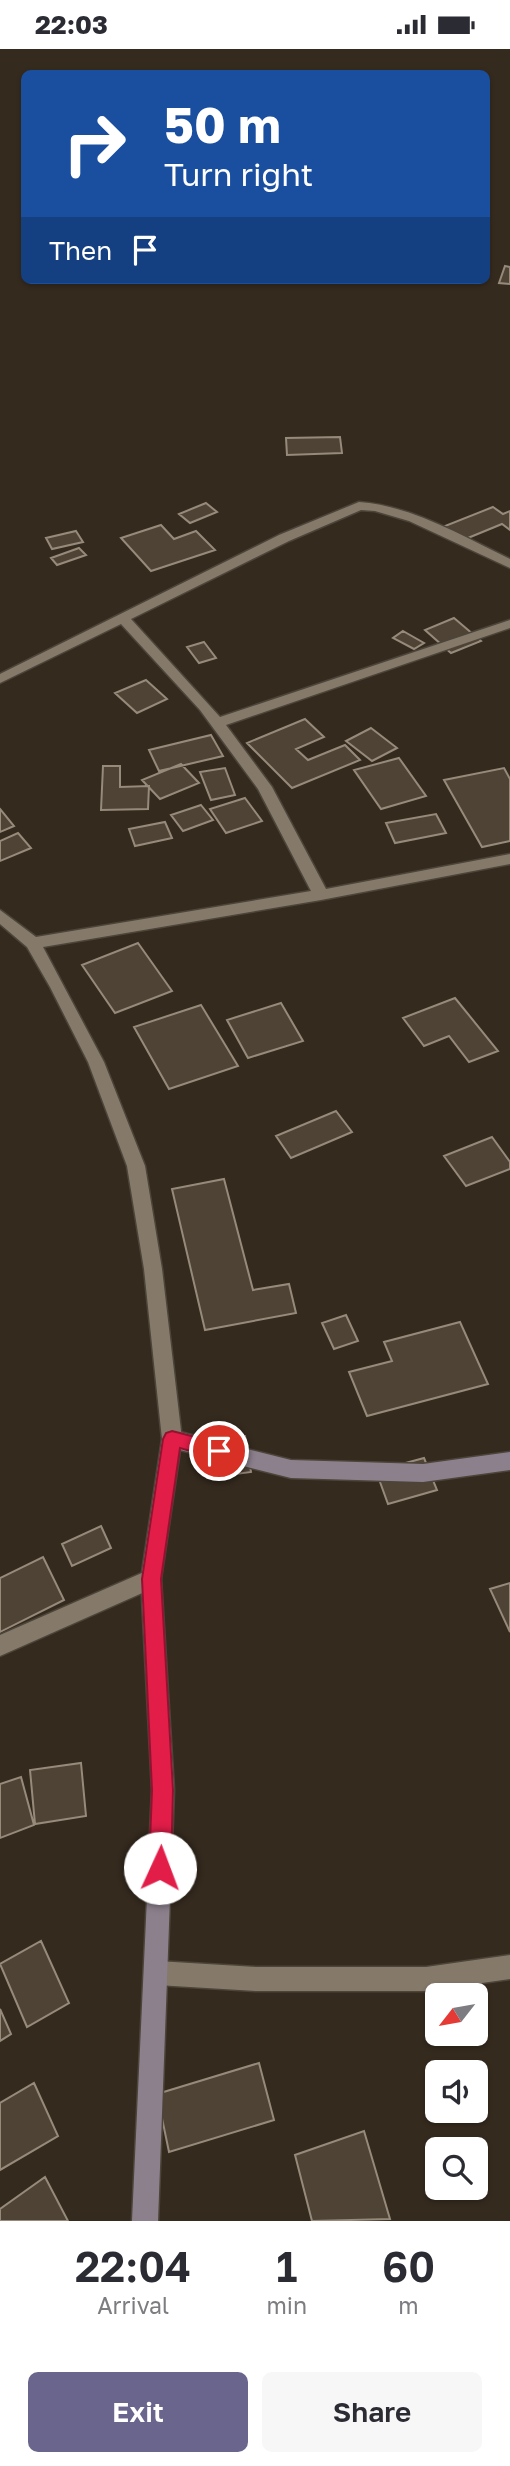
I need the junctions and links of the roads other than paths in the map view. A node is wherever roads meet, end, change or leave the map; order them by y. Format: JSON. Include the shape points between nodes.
{"nodes":[{"id":1,"x":510,"y":564,"type":"edge"},
{"id":2,"x":123,"y":618,"type":"junction"},
{"id":3,"x":510,"y":624,"type":"edge"},
{"id":4,"x":0,"y":679,"type":"edge"},
{"id":5,"x":217,"y":723,"type":"junction"},
{"id":6,"x":510,"y":859,"type":"edge"},
{"id":7,"x":321,"y":895,"type":"junction"},
{"id":8,"x":0,"y":916,"type":"edge"},
{"id":9,"x":33,"y":943,"type":"junction"},
{"id":10,"x":172,"y":1439,"type":"junction"},
{"id":11,"x":510,"y":1461,"type":"edge"},
{"id":12,"x":151,"y":1579,"type":"junction"},
{"id":13,"x":0,"y":1646,"type":"edge"},
{"id":14,"x":510,"y":1967,"type":"edge"},
{"id":15,"x":157,"y":1973,"type":"junction"},
{"id":16,"x":145,"y":2221,"type":"edge"}],
"edges":[{"from":1,"to":2,"type":"street","via":[[392,512],[359,506]]},
{"from":2,"to":4,"type":"street"},
{"from":2,"to":5,"type":"street"},
{"from":3,"to":5,"type":"street"},
{"from":5,"to":7,"type":"street","via":[[265,787]]},
{"from":6,"to":7,"type":"street"},
{"from":7,"to":9,"type":"street"},
{"from":8,"to":9,"type":"street"},
{"from":9,"to":10,"type":"street","via":[[96,1062],[136,1166]]},
{"from":10,"to":11,"type":"street","via":[[290,1469],[423,1473]]},
{"from":10,"to":12,"type":"street"},
{"from":12,"to":13,"type":"street"},
{"from":12,"to":15,"type":"street","via":[[163,1790]]},
{"from":14,"to":15,"type":"street","via":[[426,1979],[256,1979]]},
{"from":15,"to":16,"type":"street"}]}
